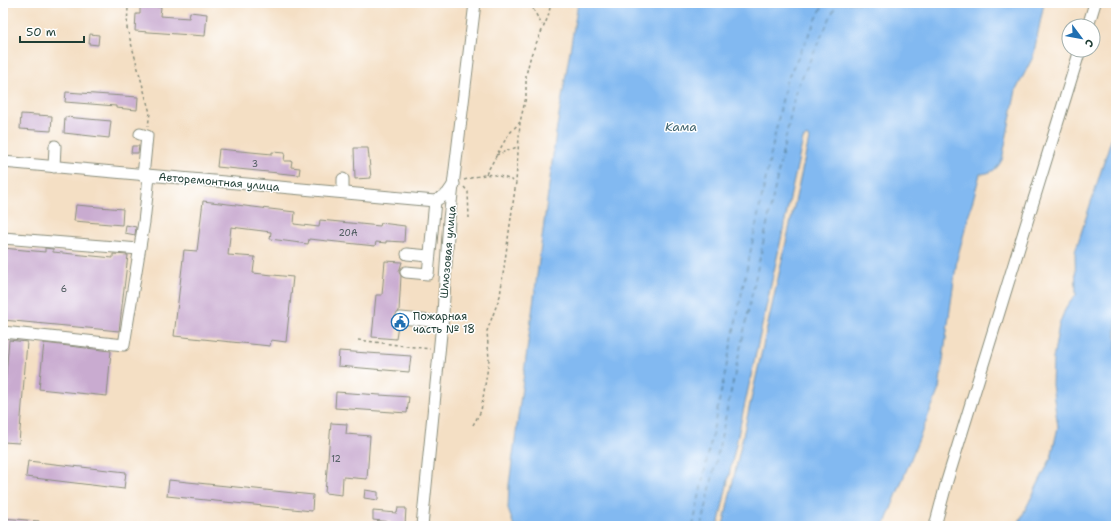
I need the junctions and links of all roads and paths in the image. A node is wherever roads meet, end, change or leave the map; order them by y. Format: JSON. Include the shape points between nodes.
{"nodes":[{"id":1,"x":126,"y":3,"type":"edge"},
{"id":2,"x":475,"y":3,"type":"edge"},
{"id":3,"x":533,"y":3,"type":"edge"},
{"id":4,"x":551,"y":3,"type":"edge"},
{"id":5,"x":1095,"y":3,"type":"edge"},
{"id":6,"x":1090,"y":18,"type":"edge"},
{"id":7,"x":543,"y":26,"type":"junction"},
{"id":8,"x":1078,"y":58,"type":"edge"},
{"id":9,"x":520,"y":122,"type":"junction"},
{"id":10,"x":144,"y":135,"type":"joint"},
{"id":11,"x":55,"y":146,"type":"dead end"},
{"id":12,"x":517,"y":147,"type":"junction"},
{"id":13,"x":496,"y":155,"type":"junction"},
{"id":14,"x":3,"y":162,"type":"edge"},
{"id":15,"x":54,"y":167,"type":"junction"},
{"id":16,"x":486,"y":174,"type":"junction"},
{"id":17,"x":146,"y":176,"type":"junction"},
{"id":18,"x":343,"y":178,"type":"dead end"},
{"id":19,"x":516,"y":182,"type":"junction"},
{"id":20,"x":456,"y":183,"type":"junction"},
{"id":21,"x":343,"y":192,"type":"junction"},
{"id":22,"x":435,"y":202,"type":"junction"},
{"id":23,"x":470,"y":218,"type":"dead end"},
{"id":24,"x":449,"y":219,"type":"junction"},
{"id":25,"x":3,"y":238,"type":"edge"},
{"id":26,"x":139,"y":249,"type":"junction"},
{"id":27,"x":407,"y":254,"type":"dead end"},
{"id":28,"x":429,"y":256,"type":"junction"},
{"id":29,"x":406,"y":272,"type":"dead end"},
{"id":30,"x":401,"y":318,"type":"dead end"},
{"id":31,"x":442,"y":322,"type":"junction"},
{"id":32,"x":3,"y":332,"type":"edge"},
{"id":33,"x":358,"y":340,"type":"dead end"},
{"id":34,"x":430,"y":349,"type":"dead end"},
{"id":35,"x":473,"y":425,"type":"dead end"},
{"id":36,"x":422,"y":526,"type":"edge"},
{"id":37,"x":935,"y":526,"type":"edge"}],
"edges":[{"from":1,"to":10,"type":"path","via":[[127,28],[150,113]]},
{"from":2,"to":20,"type":"street","name":"Шлюзовая улица"},
{"from":3,"to":7,"type":"path","via":[[533,9]]},
{"from":4,"to":7,"type":"path"},
{"from":5,"to":6,"type":"street"},
{"from":7,"to":9,"type":"path","via":[[526,75],[526,96]]},
{"from":8,"to":37,"type":"street"},
{"from":9,"to":12,"type":"path"},
{"from":9,"to":13,"type":"path"},
{"from":10,"to":17,"type":"street"},
{"from":11,"to":15,"type":"street"},
{"from":12,"to":13,"type":"path"},
{"from":12,"to":19,"type":"path"},
{"from":13,"to":16,"type":"path"},
{"from":14,"to":15,"type":"street","name":"Авторемонтная улица"},
{"from":15,"to":17,"type":"street","name":"Авторемонтная улица"},
{"from":16,"to":19,"type":"path","via":[[497,174]]},
{"from":16,"to":20,"type":"path"},
{"from":17,"to":21,"type":"street","name":"Авторемонтная улица"},
{"from":17,"to":26,"type":"street"},
{"from":18,"to":21,"type":"street"},
{"from":19,"to":35,"type":"path","via":[[500,296],[487,331],[489,360],[481,411]]},
{"from":20,"to":22,"type":"street","via":[[447,194]]},
{"from":20,"to":23,"type":"path","via":[[468,192]]},
{"from":20,"to":24,"type":"street","name":"Шлюзовая улица"},
{"from":21,"to":22,"type":"street","name":"Авторемонтная улица"},
{"from":22,"to":24,"type":"street"},
{"from":22,"to":28,"type":"street"},
{"from":24,"to":31,"type":"street","name":"Шлюзовая улица"},
{"from":25,"to":26,"type":"street"},
{"from":26,"to":32,"type":"street","via":[[124,345]]},
{"from":27,"to":28,"type":"street"},
{"from":28,"to":29,"type":"street","via":[[428,274]]},
{"from":30,"to":31,"type":"street"},
{"from":31,"to":36,"type":"street","name":"Шлюзовая улица"},
{"from":33,"to":34,"type":"path"}]}
